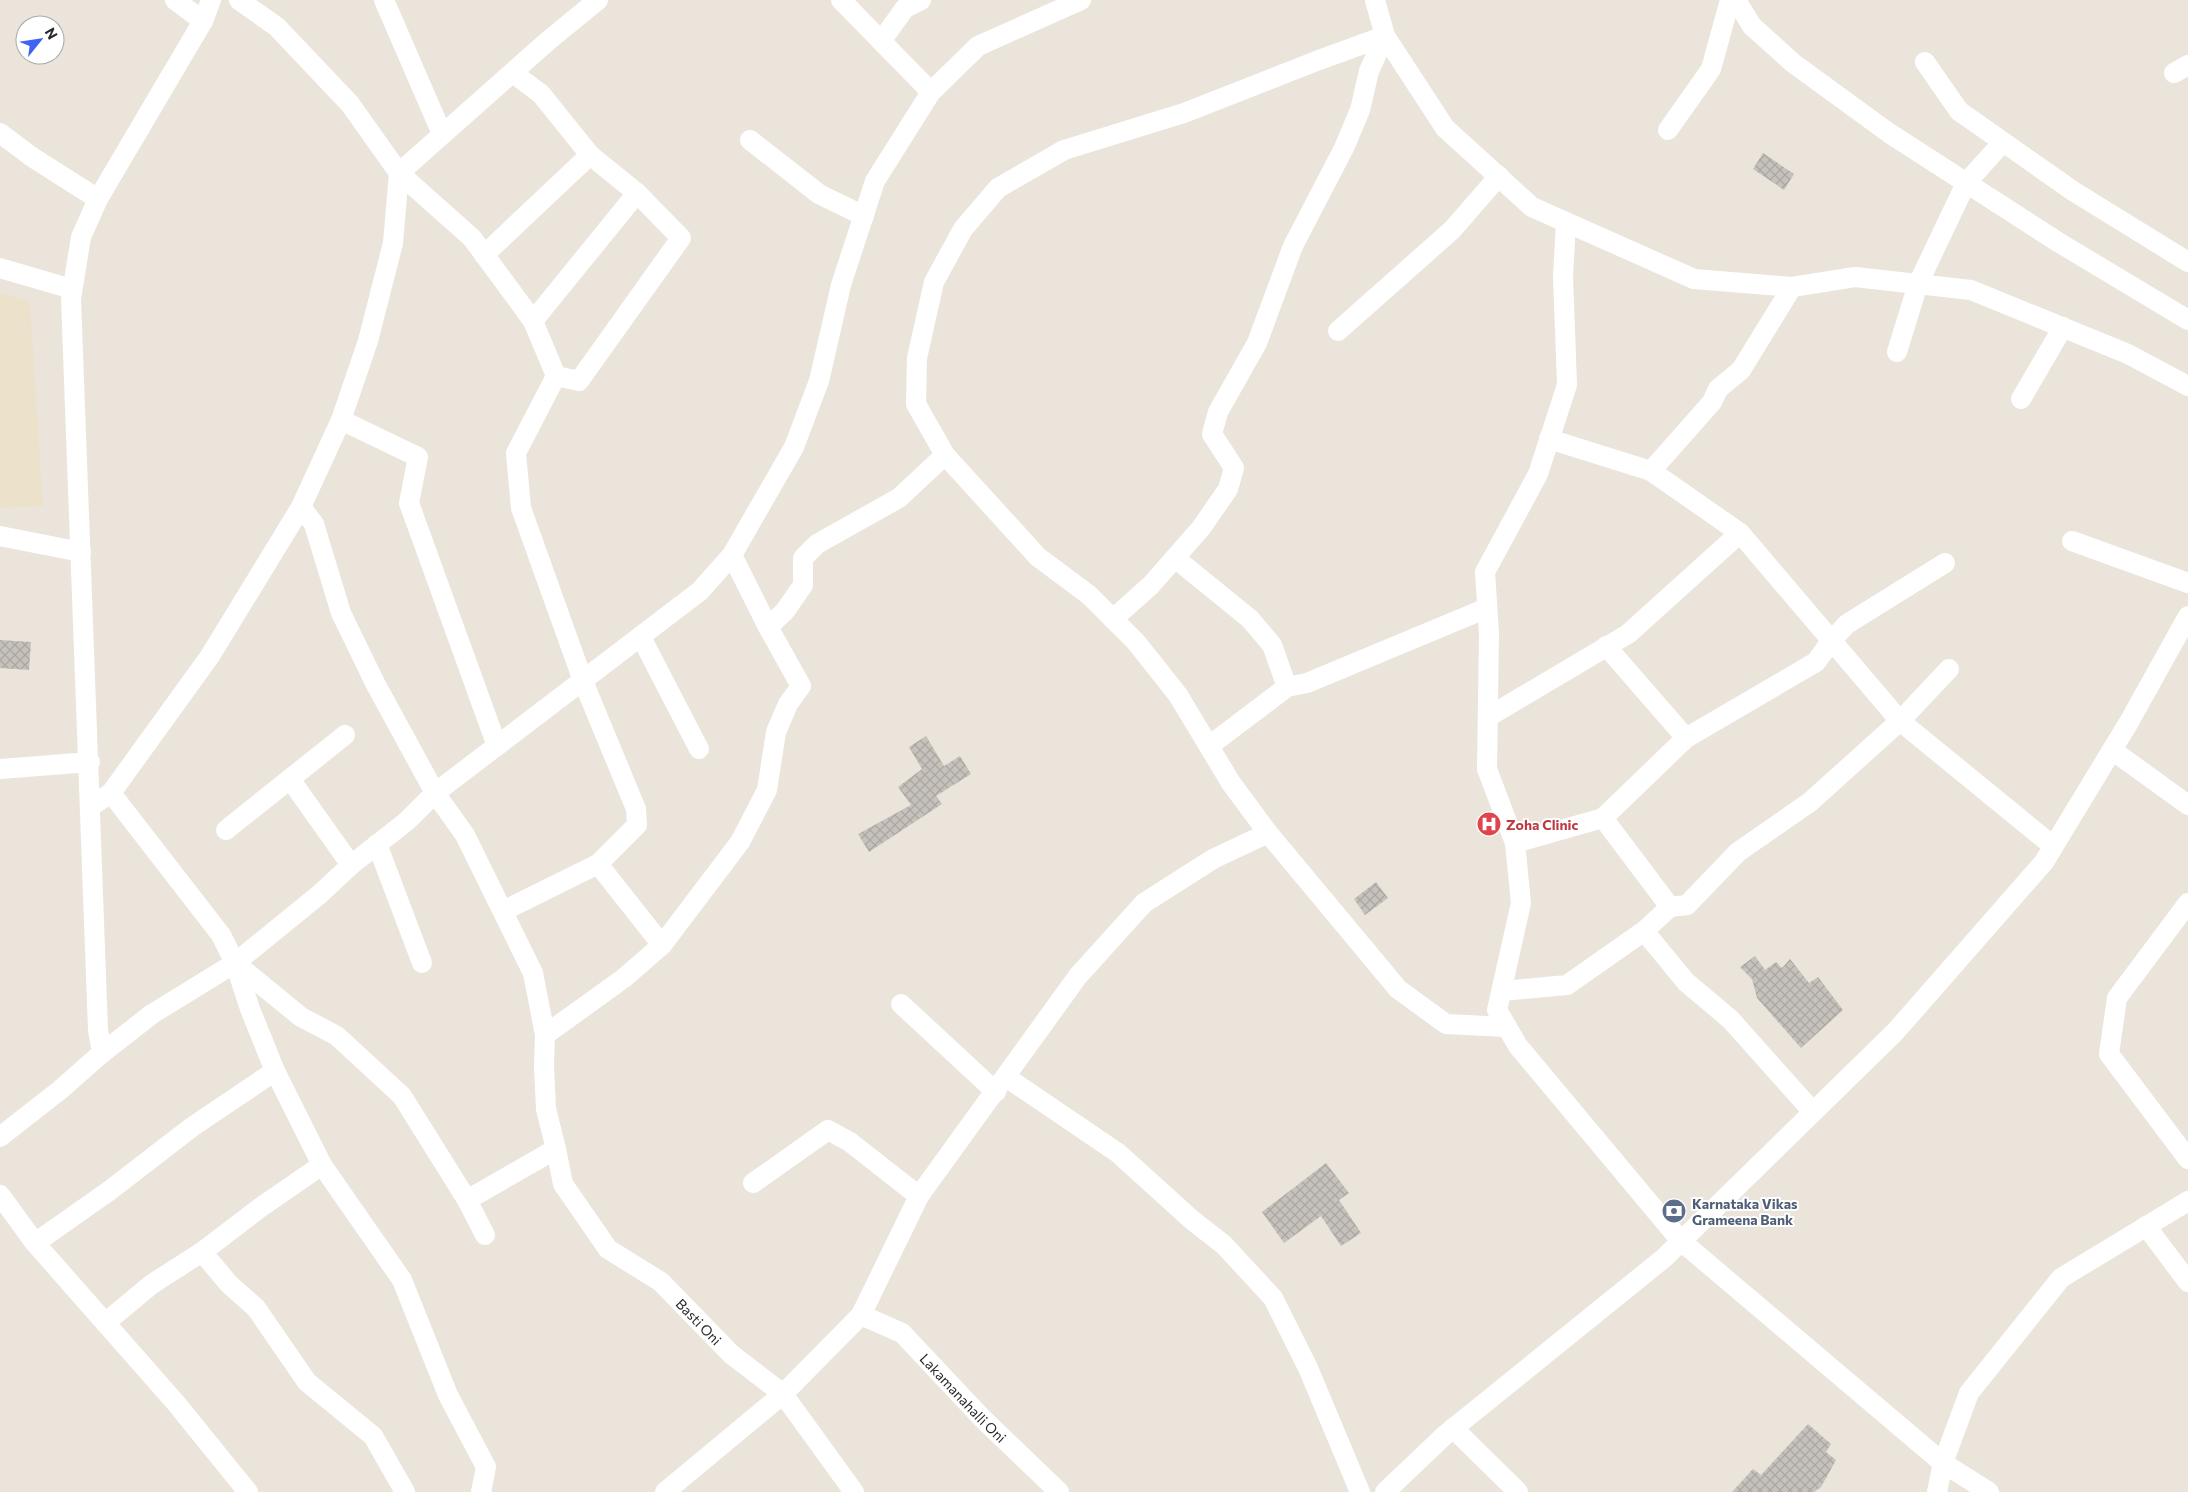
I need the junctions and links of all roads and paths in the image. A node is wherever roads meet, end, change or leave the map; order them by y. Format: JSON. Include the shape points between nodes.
{"nodes":[{"id":1,"x":175,"y":0,"type":"edge"},
{"id":2,"x":211,"y":0,"type":"edge"},
{"id":3,"x":238,"y":0,"type":"edge"},
{"id":4,"x":384,"y":0,"type":"edge"},
{"id":5,"x":598,"y":0,"type":"edge"},
{"id":6,"x":841,"y":0,"type":"edge"},
{"id":7,"x":921,"y":0,"type":"edge"},
{"id":8,"x":1081,"y":0,"type":"edge"},
{"id":9,"x":1375,"y":0,"type":"edge"},
{"id":10,"x":1730,"y":0,"type":"edge"},
{"id":11,"x":1736,"y":0,"type":"edge"},
{"id":12,"x":203,"y":21,"type":"junction"},
{"id":13,"x":1385,"y":36,"type":"junction"},
{"id":14,"x":882,"y":40,"type":"junction"},
{"id":15,"x":1925,"y":62,"type":"dead end"},
{"id":16,"x":513,"y":73,"type":"junction"},
{"id":17,"x":931,"y":92,"type":"junction"},
{"id":18,"x":1668,"y":130,"type":"dead end"},
{"id":19,"x":0,"y":133,"type":"edge"},
{"id":20,"x":442,"y":134,"type":"junction"},
{"id":21,"x":750,"y":140,"type":"dead end"},
{"id":22,"x":2003,"y":142,"type":"junction"},
{"id":23,"x":590,"y":155,"type":"junction"},
{"id":24,"x":399,"y":172,"type":"junction"},
{"id":25,"x":1499,"y":176,"type":"junction"},
{"id":26,"x":1966,"y":183,"type":"junction"},
{"id":27,"x":637,"y":194,"type":"junction"},
{"id":28,"x":98,"y":199,"type":"junction"},
{"id":29,"x":864,"y":216,"type":"junction"},
{"id":30,"x":1566,"y":222,"type":"junction"},
{"id":31,"x":484,"y":255,"type":"junction"},
{"id":32,"x":2188,"y":262,"type":"edge"},
{"id":33,"x":0,"y":268,"type":"edge"},
{"id":34,"x":1918,"y":284,"type":"junction"},
{"id":35,"x":1792,"y":287,"type":"junction"},
{"id":36,"x":72,"y":289,"type":"junction"},
{"id":37,"x":2188,"y":320,"type":"edge"},
{"id":38,"x":533,"y":321,"type":"junction"},
{"id":39,"x":2063,"y":328,"type":"junction"},
{"id":40,"x":1338,"y":330,"type":"dead end"},
{"id":41,"x":1897,"y":352,"type":"dead end"},
{"id":42,"x":556,"y":376,"type":"junction"},
{"id":43,"x":2188,"y":386,"type":"edge"},
{"id":44,"x":2021,"y":399,"type":"dead end"},
{"id":45,"x":342,"y":420,"type":"junction"},
{"id":46,"x":1549,"y":439,"type":"junction"},
{"id":47,"x":945,"y":455,"type":"junction"},
{"id":48,"x":1651,"y":472,"type":"junction"},
{"id":49,"x":301,"y":507,"type":"junction"},
{"id":50,"x":1740,"y":533,"type":"junction"},
{"id":51,"x":0,"y":536,"type":"edge"},
{"id":52,"x":2072,"y":541,"type":"dead end"},
{"id":53,"x":81,"y":552,"type":"junction"},
{"id":54,"x":732,"y":555,"type":"junction"},
{"id":55,"x":1175,"y":558,"type":"junction"},
{"id":56,"x":1945,"y":563,"type":"dead end"},
{"id":57,"x":2188,"y":583,"type":"edge"},
{"id":58,"x":1487,"y":608,"type":"junction"},
{"id":59,"x":2188,"y":616,"type":"edge"},
{"id":60,"x":1113,"y":619,"type":"junction"},
{"id":61,"x":768,"y":627,"type":"junction"},
{"id":62,"x":641,"y":637,"type":"junction"},
{"id":63,"x":1832,"y":640,"type":"junction"},
{"id":64,"x":1606,"y":646,"type":"junction"},
{"id":65,"x":1950,"y":669,"type":"dead end"},
{"id":66,"x":583,"y":681,"type":"junction"},
{"id":67,"x":1287,"y":688,"type":"junction"},
{"id":68,"x":1488,"y":716,"type":"junction"},
{"id":69,"x":1900,"y":721,"type":"junction"},
{"id":70,"x":345,"y":734,"type":"dead end"},
{"id":71,"x":1686,"y":738,"type":"junction"},
{"id":72,"x":497,"y":746,"type":"junction"},
{"id":73,"x":1209,"y":746,"type":"junction"},
{"id":74,"x":699,"y":749,"type":"dead end"},
{"id":75,"x":2112,"y":750,"type":"junction"},
{"id":76,"x":90,"y":762,"type":"junction"},
{"id":77,"x":0,"y":769,"type":"edge"},
{"id":78,"x":290,"y":779,"type":"junction"},
{"id":79,"x":111,"y":793,"type":"junction"},
{"id":80,"x":435,"y":793,"type":"junction"},
{"id":81,"x":2188,"y":805,"type":"edge"},
{"id":82,"x":91,"y":806,"type":"junction"},
{"id":83,"x":1603,"y":818,"type":"junction"},
{"id":84,"x":226,"y":830,"type":"dead end"},
{"id":85,"x":1268,"y":833,"type":"junction"},
{"id":86,"x":1515,"y":843,"type":"junction"},
{"id":87,"x":377,"y":844,"type":"junction"},
{"id":88,"x":2053,"y":846,"type":"junction"},
{"id":89,"x":598,"y":864,"type":"junction"},
{"id":90,"x":351,"y":865,"type":"junction"},
{"id":91,"x":2188,"y":903,"type":"edge"},
{"id":92,"x":1670,"y":907,"type":"junction"},
{"id":93,"x":503,"y":911,"type":"junction"},
{"id":94,"x":1644,"y":931,"type":"junction"},
{"id":95,"x":662,"y":945,"type":"junction"},
{"id":96,"x":235,"y":963,"type":"junction"},
{"id":97,"x":422,"y":964,"type":"dead end"},
{"id":98,"x":1502,"y":991,"type":"junction"},
{"id":99,"x":901,"y":1004,"type":"dead end"},
{"id":100,"x":1507,"y":1027,"type":"junction"},
{"id":101,"x":545,"y":1035,"type":"junction"},
{"id":102,"x":102,"y":1053,"type":"junction"},
{"id":103,"x":275,"y":1071,"type":"junction"},
{"id":104,"x":1001,"y":1084,"type":"junction"},
{"id":105,"x":1813,"y":1112,"type":"junction"},
{"id":106,"x":0,"y":1137,"type":"edge"},
{"id":107,"x":556,"y":1149,"type":"junction"},
{"id":108,"x":2188,"y":1159,"type":"edge"},
{"id":109,"x":322,"y":1165,"type":"junction"},
{"id":110,"x":753,"y":1183,"type":"dead end"},
{"id":111,"x":0,"y":1195,"type":"edge"},
{"id":112,"x":920,"y":1196,"type":"junction"},
{"id":113,"x":468,"y":1200,"type":"junction"},
{"id":114,"x":2188,"y":1201,"type":"edge"},
{"id":115,"x":2146,"y":1226,"type":"junction"},
{"id":116,"x":485,"y":1235,"type":"dead end"},
{"id":117,"x":1681,"y":1241,"type":"junction"},
{"id":118,"x":35,"y":1243,"type":"junction"},
{"id":119,"x":202,"y":1252,"type":"junction"},
{"id":120,"x":2188,"y":1282,"type":"edge"},
{"id":121,"x":861,"y":1315,"type":"junction"},
{"id":122,"x":105,"y":1322,"type":"junction"},
{"id":123,"x":783,"y":1394,"type":"junction"},
{"id":124,"x":1453,"y":1428,"type":"junction"},
{"id":125,"x":1943,"y":1463,"type":"junction"},
{"id":126,"x":248,"y":1492,"type":"edge"},
{"id":127,"x":404,"y":1492,"type":"edge"},
{"id":128,"x":481,"y":1492,"type":"edge"},
{"id":129,"x":665,"y":1492,"type":"edge"},
{"id":130,"x":854,"y":1492,"type":"edge"},
{"id":131,"x":1059,"y":1492,"type":"edge"},
{"id":132,"x":1360,"y":1492,"type":"edge"},
{"id":133,"x":1385,"y":1492,"type":"edge"},
{"id":134,"x":1518,"y":1492,"type":"edge"},
{"id":135,"x":1937,"y":1492,"type":"edge"},
{"id":136,"x":1989,"y":1492,"type":"edge"}],
"edges":[{"from":1,"to":12,"type":"street"},
{"from":2,"to":12,"type":"street"},
{"from":3,"to":24,"type":"street","via":[[277,27],[350,104]]},
{"from":4,"to":20,"type":"street"},
{"from":5,"to":16,"type":"street"},
{"from":6,"to":14,"type":"street"},
{"from":7,"to":14,"type":"street","via":[[905,8]]},
{"from":8,"to":17,"type":"street","via":[[978,46]]},
{"from":9,"to":13,"type":"street"},
{"from":10,"to":18,"type":"street","via":[[1711,69]]},
{"from":11,"to":26,"type":"street","via":[[1752,26],[1793,62],[1889,133]]},
{"from":12,"to":28,"type":"street"},
{"from":13,"to":25,"type":"street","via":[[1445,128]]},
{"from":13,"to":47,"type":"street","via":[[1184,113],[1064,150],[998,188],[963,228],[934,282],[917,358],[916,404]]},
{"from":13,"to":55,"type":"street","via":[[1369,71],[1360,110],[1344,148],[1293,246],[1257,343],[1218,412],[1212,434],[1234,468],[1228,488],[1201,528]]},
{"from":14,"to":17,"type":"street"},
{"from":15,"to":22,"type":"street","via":[[1960,112]]},
{"from":16,"to":20,"type":"street"},
{"from":16,"to":23,"type":"street","via":[[541,94]]},
{"from":17,"to":29,"type":"street","via":[[875,181]]},
{"from":19,"to":28,"type":"street"},
{"from":20,"to":24,"type":"street"},
{"from":21,"to":29,"type":"street","via":[[819,194]]},
{"from":22,"to":26,"type":"street"},
{"from":22,"to":32,"type":"street","via":[[2073,191]]},
{"from":23,"to":27,"type":"street"},
{"from":23,"to":31,"type":"street"},
{"from":24,"to":31,"type":"street","via":[[472,238]]},
{"from":24,"to":45,"type":"street","via":[[393,243],[368,340]]},
{"from":25,"to":30,"type":"street","via":[[1532,207]]},
{"from":25,"to":40,"type":"street","via":[[1452,230]]},
{"from":26,"to":34,"type":"street"},
{"from":26,"to":37,"type":"street"},
{"from":27,"to":38,"type":"street"},
{"from":27,"to":42,"type":"street","via":[[681,238],[579,381]]},
{"from":28,"to":36,"type":"street","via":[[81,237]]},
{"from":29,"to":54,"type":"street","via":[[841,285],[819,381],[794,447]]},
{"from":30,"to":35,"type":"street","via":[[1694,279]]},
{"from":30,"to":46,"type":"street","via":[[1563,276],[1567,385]]},
{"from":31,"to":38,"type":"street"},
{"from":33,"to":36,"type":"street"},
{"from":34,"to":35,"type":"street","via":[[1855,277]]},
{"from":34,"to":39,"type":"street","via":[[1971,290]]},
{"from":34,"to":41,"type":"street"},
{"from":35,"to":48,"type":"street","via":[[1741,370],[1718,389],[1712,402]]},
{"from":36,"to":53,"type":"street"},
{"from":38,"to":42,"type":"street"},
{"from":39,"to":43,"type":"street","via":[[2128,354]]},
{"from":39,"to":44,"type":"street"},
{"from":42,"to":66,"type":"street","via":[[516,453],[521,508]]},
{"from":45,"to":49,"type":"street"},
{"from":45,"to":72,"type":"street","via":[[418,457],[409,503]]},
{"from":46,"to":48,"type":"street"},
{"from":46,"to":58,"type":"street","via":[[1538,474],[1485,572]]},
{"from":47,"to":60,"type":"street","via":[[1038,557],[1089,595]]},
{"from":47,"to":61,"type":"street","via":[[899,498],[817,544],[803,558],[803,585],[785,611]]},
{"from":48,"to":50,"type":"street"},
{"from":49,"to":79,"type":"street","via":[[210,656]]},
{"from":49,"to":80,"type":"street","name":"Basti Oni","via":[[314,524],[341,613],[374,683]]},
{"from":50,"to":63,"type":"street"},
{"from":50,"to":64,"type":"street","via":[[1628,634]]},
{"from":51,"to":53,"type":"street"},
{"from":52,"to":57,"type":"street"},
{"from":53,"to":76,"type":"street"},
{"from":54,"to":61,"type":"street"},
{"from":54,"to":62,"type":"street","via":[[700,591]]},
{"from":55,"to":60,"type":"street"},
{"from":55,"to":67,"type":"street","via":[[1250,619],[1272,645]]},
{"from":56,"to":63,"type":"street","via":[[1847,624]]},
{"from":58,"to":67,"type":"street","via":[[1308,684]]},
{"from":58,"to":68,"type":"street"},
{"from":59,"to":75,"type":"street"},
{"from":60,"to":73,"type":"street","via":[[1136,642],[1178,695]]},
{"from":61,"to":95,"type":"street","via":[[801,686],[788,704],[776,732],[767,790],[740,842]]},
{"from":62,"to":66,"type":"street"},
{"from":62,"to":74,"type":"street"},
{"from":63,"to":69,"type":"street"},
{"from":63,"to":71,"type":"street","via":[[1816,662]]},
{"from":64,"to":68,"type":"street"},
{"from":64,"to":71,"type":"street"},
{"from":65,"to":69,"type":"street"},
{"from":66,"to":72,"type":"street"},
{"from":66,"to":89,"type":"street","via":[[636,809],[637,825]]},
{"from":67,"to":73,"type":"street"},
{"from":68,"to":86,"type":"street","via":[[1487,768]]},
{"from":69,"to":88,"type":"street"},
{"from":69,"to":92,"type":"street","via":[[1810,802],[1738,852],[1687,905]]},
{"from":70,"to":78,"type":"street"},
{"from":71,"to":83,"type":"street"},
{"from":72,"to":80,"type":"street"},
{"from":73,"to":85,"type":"street","via":[[1231,783]]},
{"from":75,"to":81,"type":"street"},
{"from":75,"to":88,"type":"street"},
{"from":76,"to":77,"type":"street"},
{"from":76,"to":82,"type":"street"},
{"from":78,"to":84,"type":"street"},
{"from":78,"to":90,"type":"street"},
{"from":79,"to":82,"type":"street"},
{"from":79,"to":96,"type":"street","via":[[221,935]]},
{"from":80,"to":87,"type":"street","via":[[407,821]]},
{"from":80,"to":93,"type":"street","name":"Basti Oni","via":[[465,835]]},
{"from":82,"to":102,"type":"street","via":[[98,1030]]},
{"from":83,"to":86,"type":"street"},
{"from":83,"to":92,"type":"street"},
{"from":85,"to":100,"type":"street","via":[[1398,989],[1446,1024]]},
{"from":85,"to":104,"type":"street","via":[[1213,859],[1144,903],[1078,976]]},
{"from":86,"to":98,"type":"street","via":[[1521,903]]},
{"from":87,"to":90,"type":"street"},
{"from":87,"to":97,"type":"street"},
{"from":88,"to":105,"type":"street","via":[[2044,862],[1896,1031]]},
{"from":89,"to":93,"type":"street"},
{"from":89,"to":95,"type":"street"},
{"from":90,"to":96,"type":"street"},
{"from":91,"to":108,"type":"street","via":[[2116,998],[2109,1054]]},
{"from":92,"to":94,"type":"street"},
{"from":93,"to":101,"type":"street","name":"Basti Oni","via":[[533,973]]},
{"from":94,"to":98,"type":"street","via":[[1567,985]]},
{"from":94,"to":105,"type":"street","via":[[1686,982],[1731,1020]]},
{"from":95,"to":101,"type":"street","via":[[624,978]]},
{"from":96,"to":102,"type":"street","via":[[152,1014]]},
{"from":96,"to":103,"type":"street"},
{"from":96,"to":113,"type":"street","via":[[301,1017],[338,1036],[402,1096]]},
{"from":98,"to":100,"type":"street","via":[[1497,1010]]},
{"from":99,"to":104,"type":"street"},
{"from":100,"to":117,"type":"street","via":[[1518,1046]]},
{"from":101,"to":107,"type":"street","name":"Basti Oni","via":[[546,1109]]},
{"from":102,"to":106,"type":"street"},
{"from":103,"to":109,"type":"street"},
{"from":103,"to":118,"type":"street","via":[[192,1127]]},
{"from":104,"to":112,"type":"street"},
{"from":104,"to":132,"type":"street","via":[[1118,1153],[1224,1246],[1273,1298],[1308,1368]]},
{"from":105,"to":117,"type":"street"},
{"from":107,"to":113,"type":"street"},
{"from":107,"to":123,"type":"street","name":"Basti Oni","via":[[563,1184],[608,1249],[661,1282],[731,1354]]},
{"from":109,"to":119,"type":"street"},
{"from":109,"to":128,"type":"street","via":[[402,1280],[448,1394],[486,1467]]},
{"from":110,"to":112,"type":"street","via":[[828,1130],[850,1142]]},
{"from":111,"to":118,"type":"street"},
{"from":112,"to":121,"type":"street"},
{"from":113,"to":116,"type":"street"},
{"from":114,"to":115,"type":"street"},
{"from":115,"to":120,"type":"street"},
{"from":115,"to":125,"type":"street","via":[[2061,1278],[1969,1393]]},
{"from":117,"to":124,"type":"street"},
{"from":117,"to":125,"type":"street"},
{"from":118,"to":122,"type":"street"},
{"from":119,"to":122,"type":"street","via":[[152,1284]]},
{"from":119,"to":127,"type":"street","via":[[229,1284],[256,1308],[307,1382],[372,1436]]},
{"from":121,"to":123,"type":"street"},
{"from":121,"to":131,"type":"street","name":"Lakamanahalli Oni","via":[[902,1333],[982,1418]]},
{"from":122,"to":126,"type":"street"},
{"from":123,"to":129,"type":"street"},
{"from":123,"to":130,"type":"street","name":"Basti Oni"},
{"from":124,"to":133,"type":"street"},
{"from":124,"to":134,"type":"street"},
{"from":125,"to":135,"type":"street"},
{"from":125,"to":136,"type":"street"}]}
